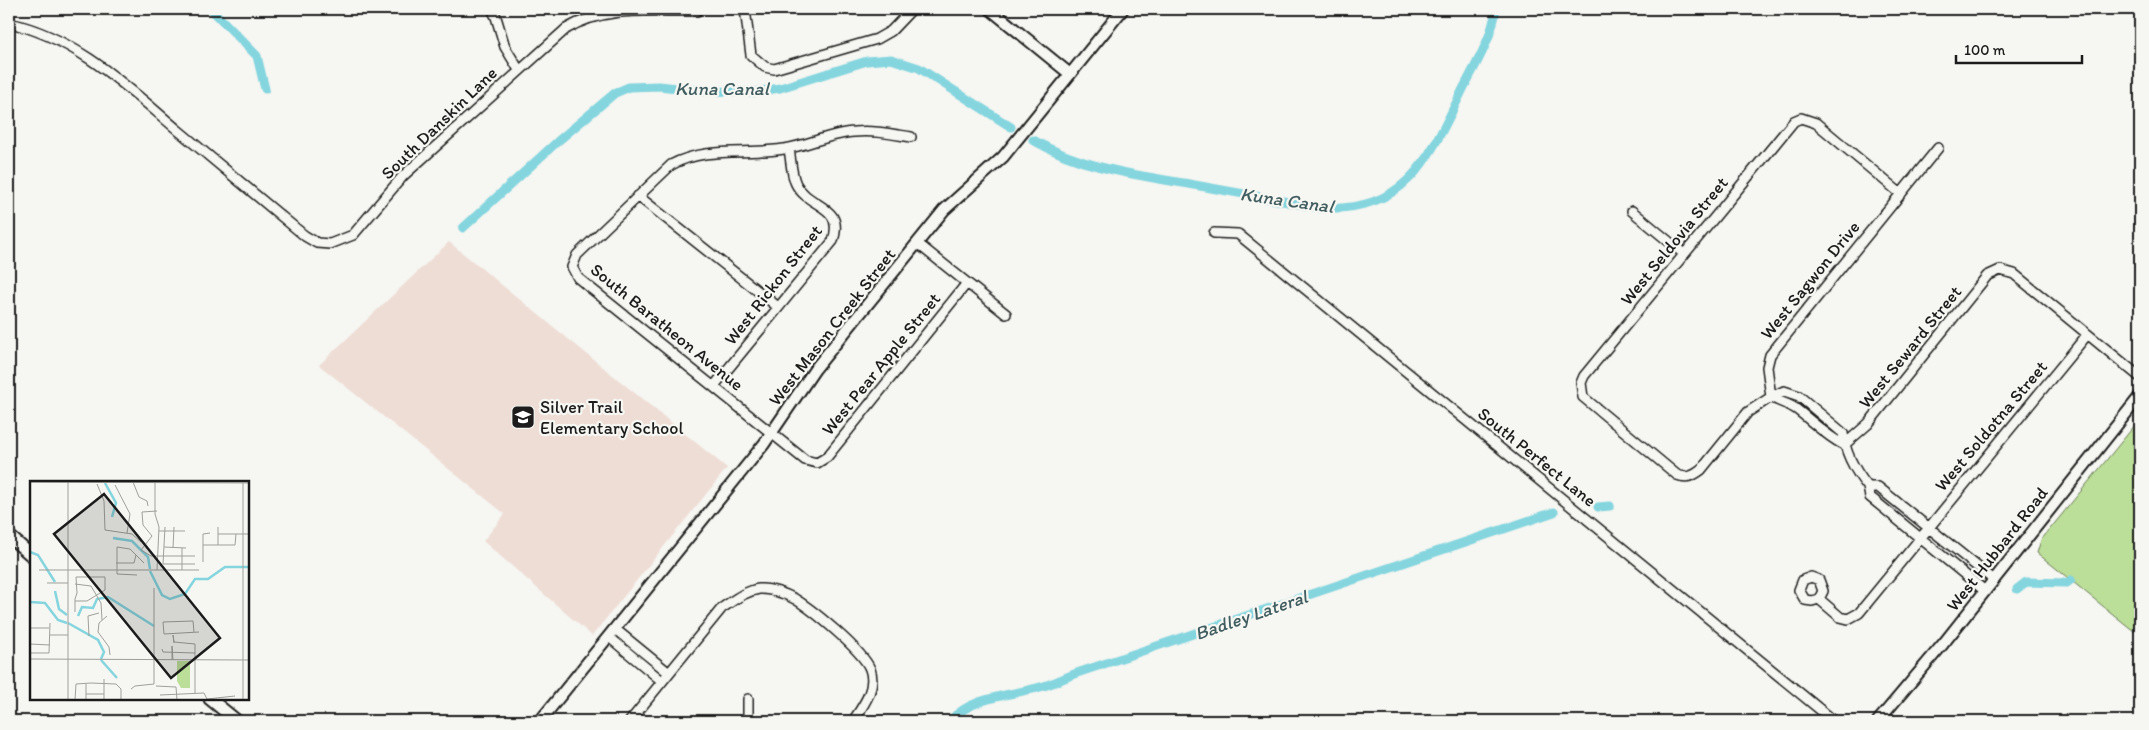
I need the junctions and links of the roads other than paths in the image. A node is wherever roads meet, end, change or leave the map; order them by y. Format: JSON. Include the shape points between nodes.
{"nodes":[{"id":1,"x":492,"y":9,"type":"edge"},
{"id":2,"x":745,"y":9,"type":"edge"},
{"id":3,"x":912,"y":9,"type":"edge"},
{"id":4,"x":990,"y":9,"type":"edge"},
{"id":5,"x":1123,"y":9,"type":"edge"},
{"id":6,"x":697,"y":11,"type":"dead end"},
{"id":7,"x":9,"y":23,"type":"edge"},
{"id":8,"x":519,"y":70,"type":"junction"},
{"id":9,"x":1070,"y":74,"type":"junction"},
{"id":10,"x":911,"y":137,"type":"dead end"},
{"id":11,"x":789,"y":148,"type":"junction"},
{"id":12,"x":1938,"y":148,"type":"dead end"},
{"id":13,"x":1901,"y":194,"type":"junction"},
{"id":14,"x":638,"y":196,"type":"junction"},
{"id":15,"x":1632,"y":211,"type":"dead end"},
{"id":16,"x":1214,"y":234,"type":"dead end"},
{"id":17,"x":917,"y":243,"type":"junction"},
{"id":18,"x":1684,"y":254,"type":"junction"},
{"id":19,"x":967,"y":283,"type":"junction"},
{"id":20,"x":778,"y":308,"type":"junction"},
{"id":21,"x":1006,"y":314,"type":"dead end"},
{"id":22,"x":2087,"y":335,"type":"junction"},
{"id":23,"x":2140,"y":377,"type":"edge"},
{"id":24,"x":714,"y":386,"type":"junction"},
{"id":25,"x":2140,"y":396,"type":"edge"},
{"id":26,"x":1771,"y":397,"type":"junction"},
{"id":27,"x":772,"y":432,"type":"junction"},
{"id":28,"x":1844,"y":445,"type":"junction"},
{"id":29,"x":817,"y":463,"type":"joint"},
{"id":30,"x":1868,"y":487,"type":"junction"},
{"id":31,"x":1928,"y":527,"type":"junction"},
{"id":32,"x":9,"y":536,"type":"edge"},
{"id":33,"x":1920,"y":537,"type":"junction"},
{"id":34,"x":30,"y":554,"type":"edge"},
{"id":35,"x":1994,"y":580,"type":"junction"},
{"id":36,"x":1985,"y":591,"type":"junction"},
{"id":37,"x":1819,"y":599,"type":"dead end"},
{"id":38,"x":612,"y":633,"type":"junction"},
{"id":39,"x":669,"y":673,"type":"junction"},
{"id":40,"x":662,"y":681,"type":"junction"},
{"id":41,"x":748,"y":699,"type":"dead end"},
{"id":42,"x":211,"y":700,"type":"edge"},
{"id":43,"x":237,"y":721,"type":"edge"},
{"id":44,"x":540,"y":721,"type":"edge"},
{"id":45,"x":630,"y":721,"type":"edge"},
{"id":46,"x":748,"y":721,"type":"edge"},
{"id":47,"x":853,"y":721,"type":"edge"},
{"id":48,"x":1834,"y":721,"type":"edge"},
{"id":49,"x":1878,"y":721,"type":"edge"}],
"edges":[{"from":1,"to":8,"type":"street","via":[[505,47]]},
{"from":2,"to":3,"type":"street","via":[[751,55],[757,62],[774,69],[877,39]]},
{"from":4,"to":9,"type":"street"},
{"from":5,"to":9,"type":"street","name":"West Mason Creek Street"},
{"from":6,"to":8,"type":"street","name":"South Danskin Lane","via":[[611,12],[592,16],[558,34]]},
{"from":7,"to":8,"type":"street","name":"South Danskin Lane","via":[[38,30],[81,53],[317,243],[330,244],[353,235],[403,176]]},
{"from":9,"to":17,"type":"street","name":"West Mason Creek Street","via":[[1002,157],[944,210]]},
{"from":10,"to":11,"type":"street","via":[[876,130],[851,132]]},
{"from":11,"to":14,"type":"street","via":[[698,154],[683,158]]},
{"from":11,"to":20,"type":"street","name":"West Rickon Street","via":[[796,184],[833,216],[837,227],[833,241]]},
{"from":12,"to":13,"type":"street","name":"West Sagwon Drive"},
{"from":13,"to":18,"type":"street","name":"West Seldovia Street","via":[[1816,123],[1801,118],[1787,127]]},
{"from":13,"to":26,"type":"street","name":"West Sagwon Drive","via":[[1770,354],[1767,368]]},
{"from":14,"to":20,"type":"street"},
{"from":14,"to":24,"type":"street","name":"South Baratheon Avenue","via":[[577,255],[572,267],[578,278]]},
{"from":15,"to":18,"type":"street"},
{"from":16,"to":48,"type":"street","name":"South Perfect Lane","via":[[1238,234]]},
{"from":17,"to":19,"type":"street"},
{"from":17,"to":27,"type":"street","name":"West Mason Creek Street","via":[[815,369]]},
{"from":18,"to":26,"type":"street","name":"West Seldovia Street","via":[[1584,376],[1580,391],[1587,402],[1677,475],[1688,477],[1701,470],[1748,412]]},
{"from":19,"to":21,"type":"street"},
{"from":19,"to":29,"type":"street","name":"West Pear Apple Street","via":[[826,457]]},
{"from":20,"to":24,"type":"street","name":"West Rickon Street"},
{"from":22,"to":23,"type":"street"},
{"from":22,"to":28,"type":"street","name":"West Seward Street","via":[[2014,274],[2000,270],[1988,276],[1868,424]]},
{"from":22,"to":31,"type":"street","name":"West Soldotna Street"},
{"from":24,"to":27,"type":"street","name":"South Baratheon Avenue"},
{"from":25,"to":35,"type":"street","name":"West Hubbard Road"},
{"from":26,"to":28,"type":"street","via":[[1784,391],[1799,396],[1843,433]]},
{"from":27,"to":29,"type":"street","name":"South Baratheon Avenue","via":[[805,460]]},
{"from":27,"to":38,"type":"street","name":"West Mason Creek Street"},
{"from":28,"to":30,"type":"street"},
{"from":30,"to":31,"type":"street","via":[[1878,487]]},
{"from":30,"to":33,"type":"street","via":[[1870,496]]},
{"from":31,"to":33,"type":"street","name":"West Soldotna Street"},
{"from":31,"to":35,"type":"street"},
{"from":32,"to":34,"type":"main road"},
{"from":33,"to":36,"type":"street"},
{"from":33,"to":37,"type":"street","name":"West Soldotna Street","via":[[1859,613],[1848,619],[1840,617]]},
{"from":35,"to":36,"type":"street","name":"West Hubbard Road"},
{"from":36,"to":49,"type":"street","name":"West Hubbard Road"},
{"from":38,"to":39,"type":"street"},
{"from":38,"to":40,"type":"street"},
{"from":38,"to":44,"type":"street","name":"West Mason Creek Street"},
{"from":39,"to":40,"type":"street"},
{"from":39,"to":47,"type":"street","via":[[722,608],[742,595],[760,589],[780,593],[796,599],[861,653],[870,670],[872,683],[868,699]]},
{"from":40,"to":45,"type":"street"},
{"from":41,"to":46,"type":"street"},
{"from":42,"to":43,"type":"main road"}]}
